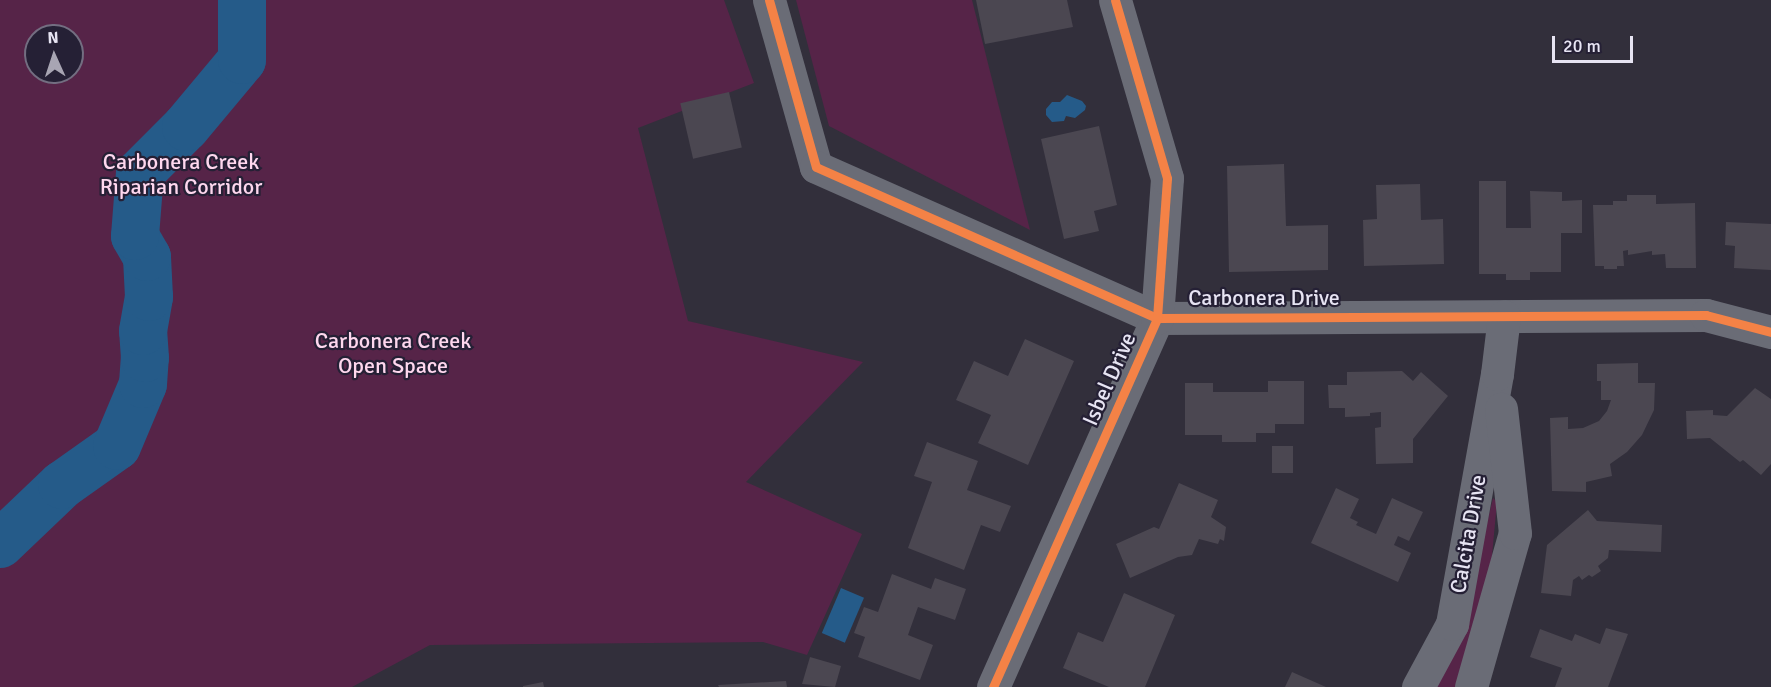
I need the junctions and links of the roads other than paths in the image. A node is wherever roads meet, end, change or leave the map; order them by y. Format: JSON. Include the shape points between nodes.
{"nodes":[{"id":1,"x":769,"y":0,"type":"edge"},
{"id":2,"x":1115,"y":0,"type":"edge"},
{"id":3,"x":1504,"y":316,"type":"junction"},
{"id":4,"x":1157,"y":318,"type":"junction"},
{"id":5,"x":1771,"y":332,"type":"edge"},
{"id":6,"x":1497,"y":374,"type":"junction"},
{"id":7,"x":993,"y":687,"type":"edge"},
{"id":8,"x":1418,"y":687,"type":"edge"},
{"id":9,"x":1471,"y":687,"type":"edge"}],
"edges":[{"from":1,"to":4,"type":"street","name":"Carbonera Drive","via":[[816,167]]},
{"from":2,"to":4,"type":"street","name":"Isbel Drive","via":[[1167,178]]},
{"from":3,"to":4,"type":"street","name":"Carbonera Drive"},
{"from":3,"to":5,"type":"street","name":"Carbonera Drive","via":[[1706,315]]},
{"from":3,"to":6,"type":"street","name":"Calcita Drive"},
{"from":4,"to":7,"type":"street","name":"Isbel Drive"},
{"from":6,"to":8,"type":"street","name":"Calcita Drive","via":[[1452,624]]},
{"from":6,"to":9,"type":"street","name":"Calcita Drive","via":[[1515,533]]}]}
